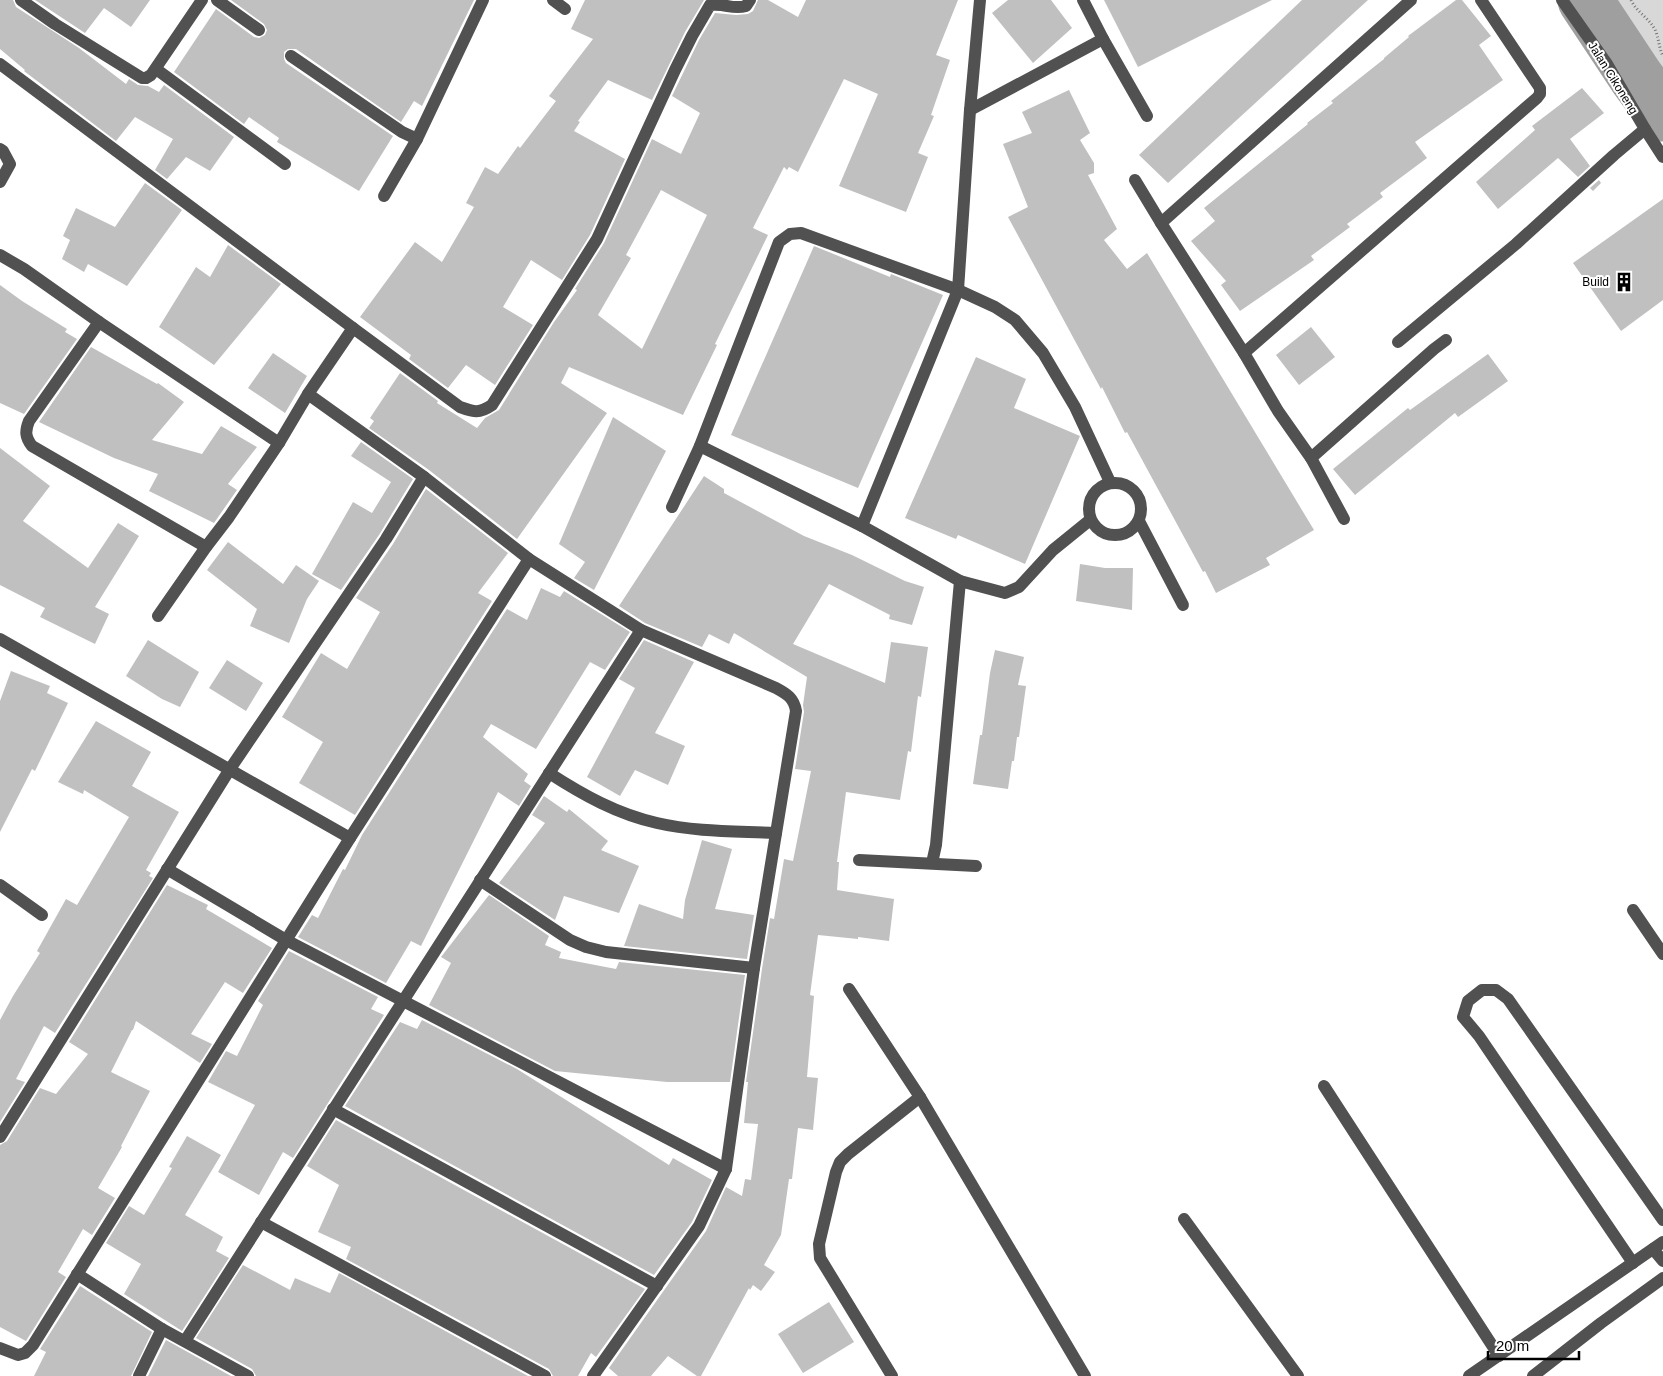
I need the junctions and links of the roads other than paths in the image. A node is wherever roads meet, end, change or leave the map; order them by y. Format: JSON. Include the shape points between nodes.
{"nodes":[{"id":1,"x":21,"y":0,"type":"edge"},
{"id":2,"x":202,"y":0,"type":"edge"},
{"id":3,"x":217,"y":0,"type":"edge"},
{"id":4,"x":483,"y":0,"type":"edge"},
{"id":5,"x":552,"y":0,"type":"edge"},
{"id":6,"x":750,"y":0,"type":"edge"},
{"id":7,"x":980,"y":0,"type":"edge"},
{"id":8,"x":1083,"y":0,"type":"edge"},
{"id":9,"x":1411,"y":0,"type":"edge"},
{"id":10,"x":1481,"y":0,"type":"edge"},
{"id":11,"x":1562,"y":0,"type":"edge"},
{"id":12,"x":565,"y":9,"type":"dead end"},
{"id":13,"x":259,"y":30,"type":"dead end"},
{"id":14,"x":1103,"y":39,"type":"junction"},
{"id":15,"x":291,"y":56,"type":"dead end"},
{"id":16,"x":0,"y":64,"type":"edge"},
{"id":17,"x":156,"y":69,"type":"junction"},
{"id":18,"x":970,"y":110,"type":"junction"},
{"id":19,"x":1147,"y":116,"type":"dead end"},
{"id":20,"x":1645,"y":130,"type":"junction"},
{"id":21,"x":417,"y":139,"type":"junction"},
{"id":22,"x":0,"y":149,"type":"edge"},
{"id":23,"x":1663,"y":157,"type":"edge"},
{"id":24,"x":285,"y":164,"type":"dead end"},
{"id":25,"x":1135,"y":180,"type":"dead end"},
{"id":26,"x":0,"y":182,"type":"edge"},
{"id":27,"x":384,"y":196,"type":"dead end"},
{"id":28,"x":1162,"y":223,"type":"junction"},
{"id":29,"x":0,"y":255,"type":"edge"},
{"id":30,"x":958,"y":290,"type":"junction"},
{"id":31,"x":99,"y":322,"type":"junction"},
{"id":32,"x":353,"y":328,"type":"junction"},
{"id":33,"x":1446,"y":340,"type":"dead end"},
{"id":34,"x":1398,"y":342,"type":"dead end"},
{"id":35,"x":1244,"y":353,"type":"junction"},
{"id":36,"x":308,"y":394,"type":"junction"},
{"id":37,"x":279,"y":443,"type":"junction"},
{"id":38,"x":700,"y":446,"type":"junction"},
{"id":39,"x":1311,"y":458,"type":"junction"},
{"id":40,"x":424,"y":477,"type":"junction"},
{"id":41,"x":1110,"y":482,"type":"junction"},
{"id":42,"x":672,"y":507,"type":"dead end"},
{"id":43,"x":1344,"y":519,"type":"dead end"},
{"id":44,"x":1090,"y":520,"type":"junction"},
{"id":45,"x":1139,"y":521,"type":"junction"},
{"id":46,"x":862,"y":526,"type":"junction"},
{"id":47,"x":206,"y":547,"type":"junction"},
{"id":48,"x":529,"y":559,"type":"junction"},
{"id":49,"x":960,"y":581,"type":"junction"},
{"id":50,"x":1183,"y":605,"type":"dead end"},
{"id":51,"x":158,"y":616,"type":"dead end"},
{"id":52,"x":641,"y":630,"type":"junction"},
{"id":53,"x":0,"y":638,"type":"edge"},
{"id":54,"x":230,"y":769,"type":"junction"},
{"id":55,"x":549,"y":773,"type":"junction"},
{"id":56,"x":776,"y":833,"type":"junction"},
{"id":57,"x":350,"y":838,"type":"junction"},
{"id":58,"x":859,"y":860,"type":"dead end"},
{"id":59,"x":932,"y":863,"type":"junction"},
{"id":60,"x":976,"y":866,"type":"dead end"},
{"id":61,"x":167,"y":869,"type":"junction"},
{"id":62,"x":480,"y":880,"type":"junction"},
{"id":63,"x":0,"y":885,"type":"edge"},
{"id":64,"x":1633,"y":910,"type":"dead end"},
{"id":65,"x":42,"y":915,"type":"dead end"},
{"id":66,"x":286,"y":940,"type":"junction"},
{"id":67,"x":1663,"y":954,"type":"edge"},
{"id":68,"x":754,"y":968,"type":"junction"},
{"id":69,"x":849,"y":989,"type":"dead end"},
{"id":70,"x":404,"y":1000,"type":"junction"},
{"id":71,"x":1324,"y":1086,"type":"dead end"},
{"id":72,"x":920,"y":1097,"type":"junction"},
{"id":73,"x":333,"y":1109,"type":"junction"},
{"id":74,"x":0,"y":1137,"type":"edge"},
{"id":75,"x":726,"y":1169,"type":"junction"},
{"id":76,"x":1184,"y":1219,"type":"dead end"},
{"id":77,"x":1663,"y":1220,"type":"edge"},
{"id":78,"x":261,"y":1222,"type":"junction"},
{"id":79,"x":1658,"y":1246,"type":"edge"},
{"id":80,"x":1663,"y":1261,"type":"edge"},
{"id":81,"x":1633,"y":1263,"type":"junction"},
{"id":82,"x":77,"y":1274,"type":"junction"},
{"id":83,"x":1663,"y":1278,"type":"edge"},
{"id":84,"x":657,"y":1286,"type":"junction"},
{"id":85,"x":162,"y":1329,"type":"junction"},
{"id":86,"x":185,"y":1341,"type":"junction"},
{"id":87,"x":2,"y":1349,"type":"edge"},
{"id":88,"x":1499,"y":1356,"type":"junction"},
{"id":89,"x":139,"y":1376,"type":"edge"},
{"id":90,"x":248,"y":1376,"type":"edge"},
{"id":91,"x":546,"y":1376,"type":"edge"},
{"id":92,"x":593,"y":1376,"type":"edge"},
{"id":93,"x":892,"y":1376,"type":"edge"},
{"id":94,"x":1085,"y":1376,"type":"edge"},
{"id":95,"x":1298,"y":1376,"type":"edge"},
{"id":96,"x":1469,"y":1376,"type":"edge"},
{"id":97,"x":1533,"y":1376,"type":"edge"}],
"edges":[{"from":1,"to":17,"type":"street","via":[[142,78]]},
{"from":2,"to":17,"type":"street"},
{"from":3,"to":13,"type":"street"},
{"from":4,"to":21,"type":"street"},
{"from":5,"to":12,"type":"street"},
{"from":6,"to":32,"type":"street","via":[[738,9],[721,3],[710,5],[675,70],[597,239],[492,405],[481,412],[460,407]]},
{"from":7,"to":18,"type":"street"},
{"from":8,"to":14,"type":"street"},
{"from":9,"to":28,"type":"street"},
{"from":10,"to":35,"type":"street","via":[[1540,88],[1540,94]]},
{"from":11,"to":20,"type":"street","name":"Jalan Cikoneng","via":[[1607,64]]},
{"from":14,"to":18,"type":"street"},
{"from":14,"to":19,"type":"street"},
{"from":15,"to":21,"type":"street"},
{"from":16,"to":32,"type":"street"},
{"from":17,"to":24,"type":"street"},
{"from":18,"to":30,"type":"street"},
{"from":20,"to":23,"type":"street","name":"Jalan Cikoneng"},
{"from":20,"to":34,"type":"street"},
{"from":21,"to":27,"type":"street"},
{"from":22,"to":26,"type":"street","via":[[10,164]]},
{"from":25,"to":28,"type":"street"},
{"from":28,"to":35,"type":"street"},
{"from":29,"to":31,"type":"street"},
{"from":30,"to":38,"type":"street","via":[[801,233],[790,234],[779,242]]},
{"from":30,"to":41,"type":"street","via":[[1015,320],[1043,353],[1075,407]]},
{"from":30,"to":46,"type":"street"},
{"from":31,"to":37,"type":"street"},
{"from":31,"to":47,"type":"street","via":[[29,421],[25,431],[27,440],[32,446]]},
{"from":32,"to":36,"type":"street"},
{"from":33,"to":39,"type":"street"},
{"from":35,"to":39,"type":"street","via":[[1278,411]]},
{"from":36,"to":37,"type":"street"},
{"from":36,"to":40,"type":"street"},
{"from":37,"to":47,"type":"street"},
{"from":38,"to":42,"type":"street"},
{"from":38,"to":46,"type":"street"},
{"from":39,"to":43,"type":"street"},
{"from":40,"to":48,"type":"street"},
{"from":40,"to":54,"type":"street","via":[[386,539]]},
{"from":41,"to":44,"type":"street","via":[[1090,496]]},
{"from":41,"to":45,"type":"street","via":[[1132,489],[1139,498]]},
{"from":44,"to":45,"type":"street","via":[[1097,529],[1120,535]]},
{"from":44,"to":49,"type":"street","via":[[1053,550],[1019,587],[1005,593]]},
{"from":45,"to":50,"type":"street"},
{"from":46,"to":49,"type":"street"},
{"from":47,"to":51,"type":"street"},
{"from":48,"to":52,"type":"street"},
{"from":48,"to":57,"type":"street"},
{"from":49,"to":59,"type":"street"},
{"from":52,"to":55,"type":"street"},
{"from":52,"to":56,"type":"street","via":[[767,684],[790,696],[795,703]]},
{"from":53,"to":54,"type":"street"},
{"from":54,"to":57,"type":"street"},
{"from":54,"to":61,"type":"street"},
{"from":55,"to":56,"type":"street","via":[[586,797],[657,823],[706,830]]},
{"from":55,"to":62,"type":"street"},
{"from":56,"to":68,"type":"street"},
{"from":57,"to":66,"type":"street"},
{"from":58,"to":59,"type":"street"},
{"from":59,"to":60,"type":"street"},
{"from":61,"to":66,"type":"street"},
{"from":61,"to":74,"type":"street"},
{"from":62,"to":68,"type":"street","via":[[570,940],[586,947]]},
{"from":62,"to":70,"type":"street"},
{"from":63,"to":65,"type":"street"},
{"from":64,"to":67,"type":"street"},
{"from":66,"to":70,"type":"street"},
{"from":66,"to":82,"type":"street"},
{"from":68,"to":75,"type":"street"},
{"from":69,"to":72,"type":"street"},
{"from":70,"to":73,"type":"street"},
{"from":70,"to":75,"type":"street"},
{"from":71,"to":88,"type":"street"},
{"from":72,"to":93,"type":"street","via":[[840,1162],[818,1244],[820,1258]]},
{"from":72,"to":94,"type":"street"},
{"from":73,"to":78,"type":"street"},
{"from":73,"to":84,"type":"street"},
{"from":75,"to":84,"type":"street","via":[[699,1226]]},
{"from":76,"to":95,"type":"street"},
{"from":77,"to":81,"type":"street","via":[[1508,999],[1496,990],[1482,990],[1468,1001],[1463,1017]]},
{"from":78,"to":86,"type":"street"},
{"from":78,"to":91,"type":"street"},
{"from":79,"to":80,"type":"street"},
{"from":79,"to":81,"type":"street"},
{"from":81,"to":88,"type":"street"},
{"from":82,"to":85,"type":"street"},
{"from":82,"to":87,"type":"street","via":[[33,1345],[18,1355]]},
{"from":83,"to":97,"type":"street"},
{"from":84,"to":92,"type":"street"},
{"from":85,"to":86,"type":"street"},
{"from":85,"to":89,"type":"street"},
{"from":86,"to":90,"type":"street"},
{"from":88,"to":96,"type":"street"}]}
